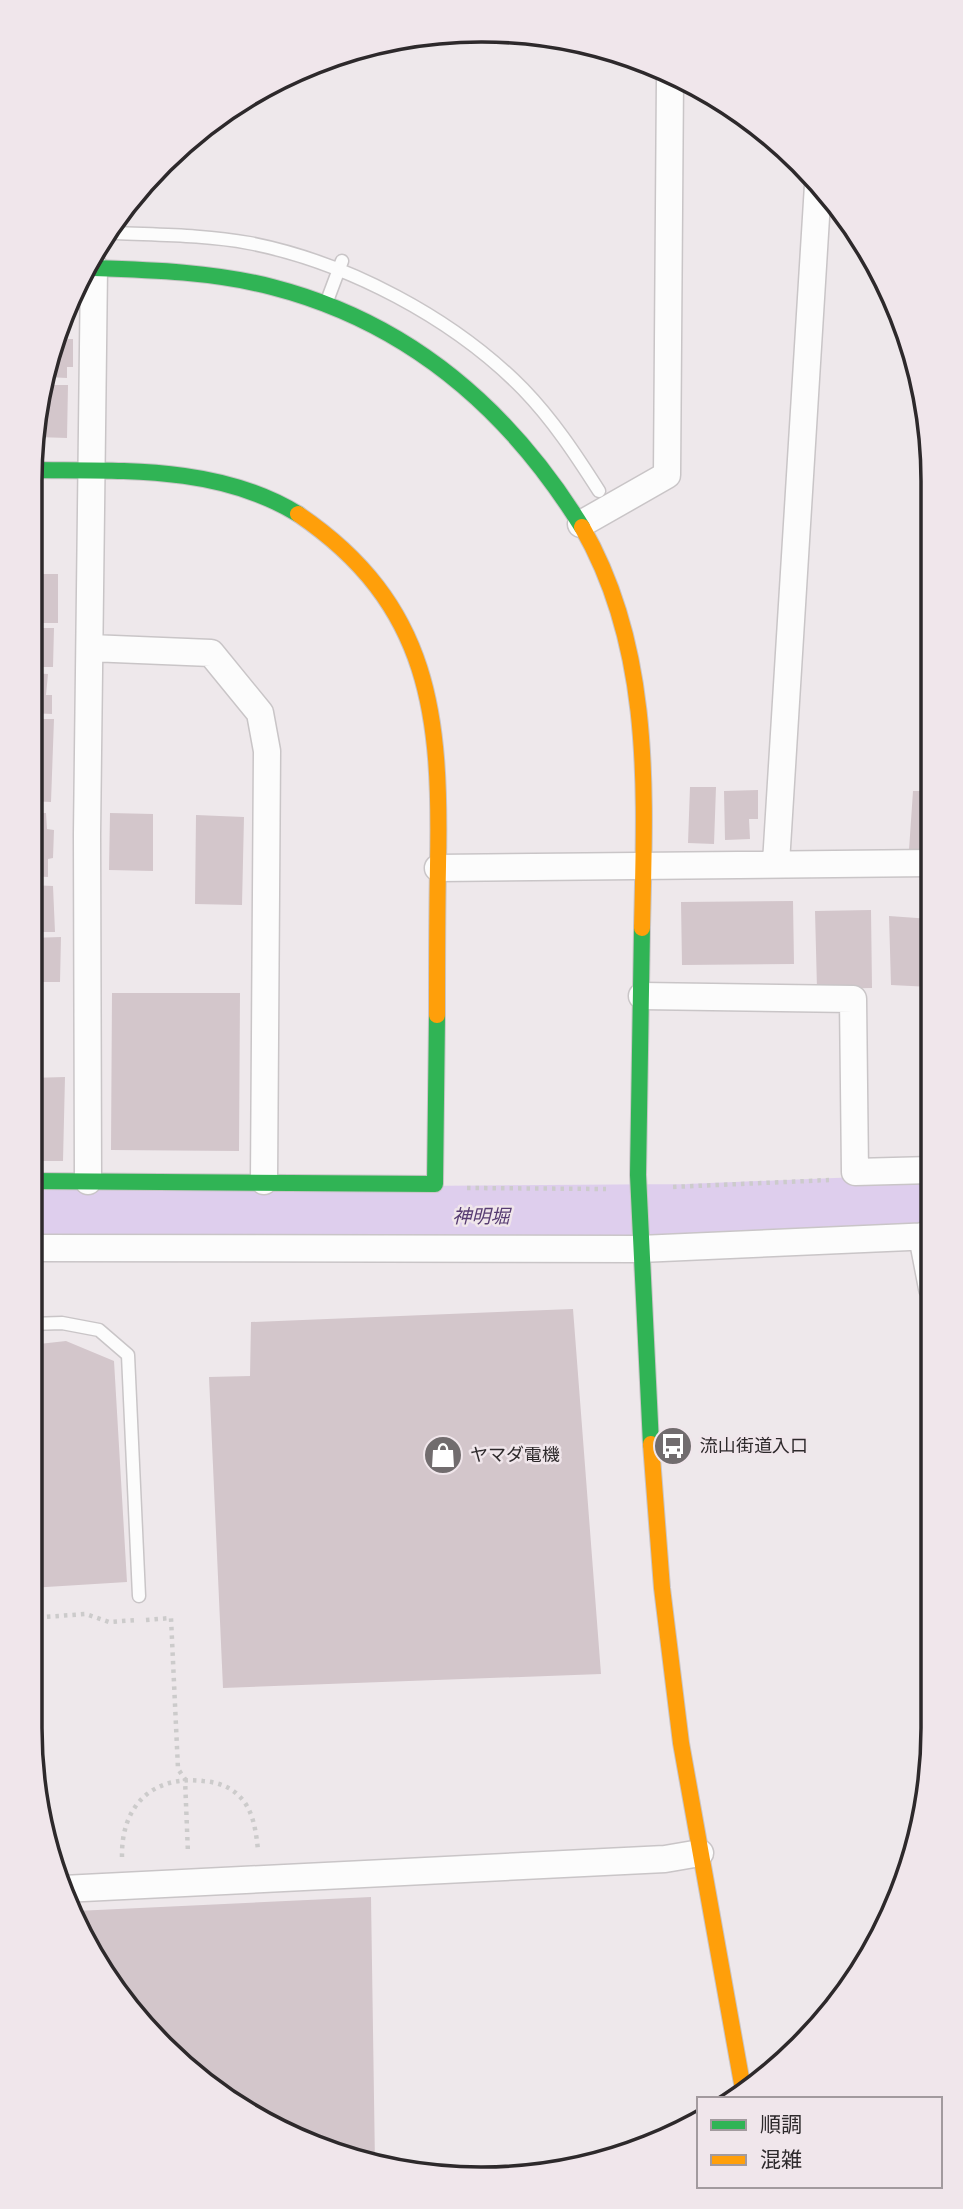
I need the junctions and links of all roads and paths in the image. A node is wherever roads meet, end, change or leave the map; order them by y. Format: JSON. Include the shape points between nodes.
{"nodes":[{"id":1,"x":670,"y":84,"type":"edge"},
{"id":2,"x":817,"y":198,"type":"edge"},
{"id":3,"x":119,"y":233,"type":"edge"},
{"id":4,"x":340,"y":265,"type":"junction"},
{"id":5,"x":98,"y":268,"type":"edge"},
{"id":6,"x":94,"y":275,"type":"edge"},
{"id":7,"x":325,"y":304,"type":"junction"},
{"id":8,"x":42,"y":470,"type":"edge"},
{"id":9,"x":91,"y":471,"type":"junction"},
{"id":10,"x":599,"y":491,"type":"dead end"},
{"id":11,"x":581,"y":524,"type":"junction"},
{"id":12,"x":90,"y":648,"type":"junction"},
{"id":13,"x":776,"y":863,"type":"junction"},
{"id":14,"x":921,"y":863,"type":"edge"},
{"id":15,"x":643,"y":867,"type":"junction"},
{"id":16,"x":438,"y":868,"type":"junction"},
{"id":17,"x":642,"y":996,"type":"junction"},
{"id":18,"x":921,"y":1170,"type":"edge"},
{"id":19,"x":855,"y":1172,"type":"junction"},
{"id":20,"x":42,"y":1181,"type":"edge"},
{"id":21,"x":88,"y":1181,"type":"junction"},
{"id":22,"x":264,"y":1181,"type":"junction"},
{"id":23,"x":435,"y":1184,"type":"junction"},
{"id":24,"x":665,"y":1187,"type":"dead end"},
{"id":25,"x":611,"y":1189,"type":"dead end"},
{"id":26,"x":921,"y":1236,"type":"edge"},
{"id":27,"x":640,"y":1240,"type":"junction"},
{"id":28,"x":42,"y":1248,"type":"edge"},
{"id":29,"x":42,"y":1324,"type":"edge"},
{"id":30,"x":139,"y":1596,"type":"dead end"},
{"id":31,"x":42,"y":1617,"type":"edge"},
{"id":32,"x":185,"y":1779,"type":"junction"},
{"id":33,"x":700,"y":1853,"type":"junction"},
{"id":34,"x":259,"y":1854,"type":"dead end"},
{"id":35,"x":188,"y":1858,"type":"dead end"},
{"id":36,"x":122,"y":1861,"type":"dead end"},
{"id":37,"x":72,"y":1889,"type":"edge"},
{"id":38,"x":742,"y":2081,"type":"edge"}],
"edges":[{"from":1,"to":11,"type":"street","via":[[667,475]]},
{"from":2,"to":13,"type":"street"},
{"from":3,"to":4,"type":"lane","via":[[250,243]]},
{"from":4,"to":7,"type":"lane"},
{"from":4,"to":10,"type":"lane","via":[[429,316],[490,359],[560,432]]},
{"from":5,"to":7,"type":"street","via":[[232,276]]},
{"from":6,"to":9,"type":"street"},
{"from":7,"to":11,"type":"street","via":[[362,319],[437,362],[508,428]]},
{"from":8,"to":9,"type":"street"},
{"from":9,"to":12,"type":"street"},
{"from":9,"to":16,"type":"street","via":[[198,476],[248,490],[282,504],[361,565],[406,628],[425,676],[439,755]]},
{"from":11,"to":15,"type":"street","via":[[622,620],[634,672],[641,720]]},
{"from":12,"to":21,"type":"street"},
{"from":12,"to":22,"type":"street","via":[[211,653],[260,713],[267,751]]},
{"from":13,"to":14,"type":"street"},
{"from":13,"to":15,"type":"street"},
{"from":15,"to":16,"type":"street"},
{"from":15,"to":17,"type":"street"},
{"from":16,"to":23,"type":"street"},
{"from":17,"to":19,"type":"street","via":[[853,999]]},
{"from":17,"to":27,"type":"street"},
{"from":18,"to":19,"type":"street"},
{"from":19,"to":24,"type":"path","via":[[839,1179]]},
{"from":20,"to":21,"type":"street"},
{"from":21,"to":22,"type":"street"},
{"from":22,"to":23,"type":"street"},
{"from":23,"to":25,"type":"path","via":[[449,1188]]},
{"from":26,"to":27,"type":"street"},
{"from":27,"to":28,"type":"street"},
{"from":27,"to":33,"type":"street","via":[[656,1522],[674,1693]]},
{"from":29,"to":30,"type":"lane","via":[[99,1330],[128,1355]]},
{"from":31,"to":32,"type":"path","via":[[86,1614],[109,1622],[171,1618],[177,1769]]},
{"from":32,"to":34,"type":"path","via":[[218,1783],[239,1795],[254,1823]]},
{"from":32,"to":35,"type":"path"},
{"from":32,"to":36,"type":"path","via":[[163,1784],[139,1800],[122,1832]]},
{"from":33,"to":37,"type":"street"},
{"from":33,"to":38,"type":"street"}]}
